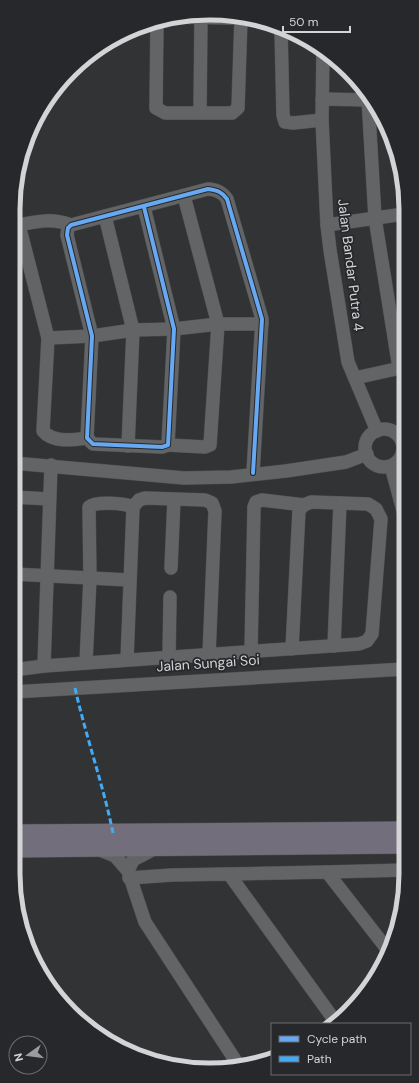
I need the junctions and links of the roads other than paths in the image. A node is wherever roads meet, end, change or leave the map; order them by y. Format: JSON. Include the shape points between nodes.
{"nodes":[{"id":1,"x":201,"y":20,"type":"edge"},
{"id":2,"x":241,"y":23,"type":"edge"},
{"id":3,"x":157,"y":27,"type":"edge"},
{"id":4,"x":281,"y":34,"type":"edge"},
{"id":5,"x":323,"y":57,"type":"edge"},
{"id":6,"x":322,"y":99,"type":"junction"},
{"id":7,"x":364,"y":99,"type":"edge"},
{"id":8,"x":369,"y":108,"type":"edge"},
{"id":9,"x":200,"y":113,"type":"junction"},
{"id":10,"x":322,"y":120,"type":"junction"},
{"id":11,"x":184,"y":196,"type":"junction"},
{"id":12,"x":144,"y":207,"type":"junction"},
{"id":13,"x":399,"y":215,"type":"edge"},
{"id":14,"x":105,"y":216,"type":"junction"},
{"id":15,"x":375,"y":218,"type":"junction"},
{"id":16,"x":20,"y":224,"type":"edge"},
{"id":17,"x":72,"y":224,"type":"junction"},
{"id":18,"x":327,"y":225,"type":"junction"},
{"id":19,"x":20,"y":239,"type":"edge"},
{"id":20,"x":218,"y":324,"type":"junction"},
{"id":21,"x":262,"y":324,"type":"junction"},
{"id":22,"x":174,"y":329,"type":"junction"},
{"id":23,"x":133,"y":330,"type":"junction"},
{"id":24,"x":92,"y":336,"type":"junction"},
{"id":25,"x":48,"y":338,"type":"junction"},
{"id":26,"x":399,"y":351,"type":"edge"},
{"id":27,"x":399,"y":369,"type":"edge"},
{"id":28,"x":354,"y":378,"type":"junction"},
{"id":29,"x":377,"y":431,"type":"junction"},
{"id":30,"x":399,"y":437,"type":"edge"},
{"id":31,"x":87,"y":438,"type":"junction"},
{"id":32,"x":167,"y":445,"type":"junction"},
{"id":33,"x":128,"y":446,"type":"junction"},
{"id":34,"x":366,"y":454,"type":"junction"},
{"id":35,"x":399,"y":458,"type":"edge"},
{"id":36,"x":20,"y":463,"type":"edge"},
{"id":37,"x":51,"y":466,"type":"junction"},
{"id":38,"x":392,"y":466,"type":"junction"},
{"id":39,"x":254,"y":473,"type":"junction"},
{"id":40,"x":399,"y":494,"type":"edge"},
{"id":41,"x":20,"y":497,"type":"edge"},
{"id":42,"x":49,"y":499,"type":"junction"},
{"id":43,"x":174,"y":499,"type":"junction"},
{"id":44,"x":340,"y":503,"type":"junction"},
{"id":45,"x":304,"y":504,"type":"junction"},
{"id":46,"x":133,"y":507,"type":"junction"},
{"id":47,"x":171,"y":568,"type":"dead end"},
{"id":48,"x":20,"y":575,"type":"edge"},
{"id":49,"x":46,"y":577,"type":"junction"},
{"id":50,"x":90,"y":578,"type":"junction"},
{"id":51,"x":129,"y":580,"type":"junction"},
{"id":52,"x":170,"y":597,"type":"dead end"},
{"id":53,"x":334,"y":646,"type":"junction"},
{"id":54,"x":292,"y":649,"type":"junction"},
{"id":55,"x":251,"y":652,"type":"junction"},
{"id":56,"x":209,"y":654,"type":"junction"},
{"id":57,"x":169,"y":657,"type":"junction"},
{"id":58,"x":127,"y":660,"type":"junction"},
{"id":59,"x":86,"y":663,"type":"junction"},
{"id":60,"x":44,"y":666,"type":"junction"},
{"id":61,"x":20,"y":669,"type":"edge"},
{"id":62,"x":399,"y":669,"type":"edge"},
{"id":63,"x":20,"y":692,"type":"edge"},
{"id":64,"x":399,"y":831,"type":"edge"},
{"id":65,"x":20,"y":834,"type":"edge"},
{"id":66,"x":399,"y":844,"type":"edge"},
{"id":67,"x":94,"y":847,"type":"junction"},
{"id":68,"x":161,"y":847,"type":"junction"},
{"id":69,"x":20,"y":848,"type":"edge"},
{"id":70,"x":399,"y":870,"type":"edge"},
{"id":71,"x":327,"y":872,"type":"junction"},
{"id":72,"x":128,"y":874,"type":"junction"},
{"id":73,"x":229,"y":874,"type":"junction"},
{"id":74,"x":385,"y":946,"type":"edge"},
{"id":75,"x":332,"y":1017,"type":"edge"},
{"id":76,"x":236,"y":1061,"type":"edge"}],
"edges":[{"from":1,"to":9,"type":"street"},
{"from":2,"to":9,"type":"street","via":[[238,108],[232,113]]},
{"from":3,"to":9,"type":"street","via":[[156,108],[165,113]]},
{"from":4,"to":10,"type":"street","via":[[285,122]]},
{"from":5,"to":6,"type":"street","name":"Jalan Bandar Putra 4"},
{"from":6,"to":7,"type":"street"},
{"from":6,"to":10,"type":"street","name":"Jalan Bandar Putra 4"},
{"from":8,"to":15,"type":"street"},
{"from":10,"to":18,"type":"street","name":"Jalan Bandar Putra 4"},
{"from":11,"to":12,"type":"street"},
{"from":11,"to":20,"type":"street"},
{"from":11,"to":21,"type":"street","via":[[208,189],[216,190],[227,199],[261,312]]},
{"from":12,"to":14,"type":"street"},
{"from":12,"to":22,"type":"street"},
{"from":13,"to":15,"type":"street"},
{"from":14,"to":17,"type":"street"},
{"from":14,"to":23,"type":"street"},
{"from":15,"to":18,"type":"street"},
{"from":15,"to":26,"type":"street"},
{"from":16,"to":17,"type":"street","via":[[46,220]]},
{"from":17,"to":24,"type":"street","via":[[67,235]]},
{"from":18,"to":28,"type":"street","name":"Jalan Bandar Putra 4","via":[[348,362]]},
{"from":19,"to":25,"type":"street"},
{"from":20,"to":21,"type":"street"},
{"from":20,"to":22,"type":"street"},
{"from":20,"to":32,"type":"street","via":[[210,445],[205,448]]},
{"from":21,"to":39,"type":"street"},
{"from":22,"to":23,"type":"street"},
{"from":22,"to":32,"type":"street"},
{"from":23,"to":24,"type":"street"},
{"from":23,"to":33,"type":"street"},
{"from":24,"to":25,"type":"street"},
{"from":24,"to":31,"type":"street"},
{"from":25,"to":31,"type":"street","via":[[43,431],[53,438]]},
{"from":27,"to":28,"type":"street"},
{"from":28,"to":29,"type":"street","name":"Jalan Bandar Putra 4"},
{"from":29,"to":30,"type":"street","via":[[391,431]]},
{"from":29,"to":34,"type":"street","via":[[367,442]]},
{"from":31,"to":33,"type":"street","via":[[93,444]]},
{"from":32,"to":33,"type":"street"},
{"from":34,"to":38,"type":"street","via":[[379,466]]},
{"from":34,"to":39,"type":"street","via":[[346,462]]},
{"from":35,"to":38,"type":"street"},
{"from":36,"to":37,"type":"street"},
{"from":37,"to":39,"type":"street","via":[[184,478],[231,477]]},
{"from":37,"to":42,"type":"street"},
{"from":38,"to":40,"type":"street"},
{"from":41,"to":42,"type":"street"},
{"from":42,"to":49,"type":"street"},
{"from":43,"to":46,"type":"street","via":[[145,498]]},
{"from":43,"to":47,"type":"street"},
{"from":43,"to":56,"type":"street","via":[[205,500],[212,503],[215,511]]},
{"from":44,"to":45,"type":"street"},
{"from":44,"to":53,"type":"street"},
{"from":44,"to":53,"type":"street","via":[[368,504],[376,510],[381,519],[372,634],[367,641],[359,644]]},
{"from":45,"to":54,"type":"street","via":[[299,510]]},
{"from":45,"to":55,"type":"street","via":[[262,500],[256,502]]},
{"from":46,"to":50,"type":"street","via":[[124,503],[94,504],[89,507]]},
{"from":46,"to":51,"type":"street"},
{"from":48,"to":49,"type":"street"},
{"from":49,"to":50,"type":"street"},
{"from":49,"to":60,"type":"street"},
{"from":50,"to":51,"type":"street"},
{"from":50,"to":59,"type":"street"},
{"from":51,"to":58,"type":"street"},
{"from":52,"to":57,"type":"street"},
{"from":53,"to":54,"type":"street"},
{"from":54,"to":55,"type":"street"},
{"from":55,"to":56,"type":"street"},
{"from":56,"to":57,"type":"street"},
{"from":57,"to":58,"type":"street"},
{"from":58,"to":59,"type":"street"},
{"from":59,"to":60,"type":"street"},
{"from":60,"to":61,"type":"street"},
{"from":62,"to":63,"type":"street","name":"Jalan Sungai Soi"},
{"from":64,"to":65,"type":"highway"},
{"from":66,"to":68,"type":"highway"},
{"from":67,"to":68,"type":"highway"},
{"from":67,"to":69,"type":"highway"},
{"from":67,"to":72,"type":"street","via":[[115,856]]},
{"from":68,"to":72,"type":"street","via":[[145,852],[133,860]]},
{"from":70,"to":71,"type":"street"},
{"from":71,"to":73,"type":"street"},
{"from":71,"to":74,"type":"street"},
{"from":72,"to":73,"type":"street"},
{"from":72,"to":76,"type":"street","via":[[145,922]]},
{"from":73,"to":75,"type":"street"}]}
